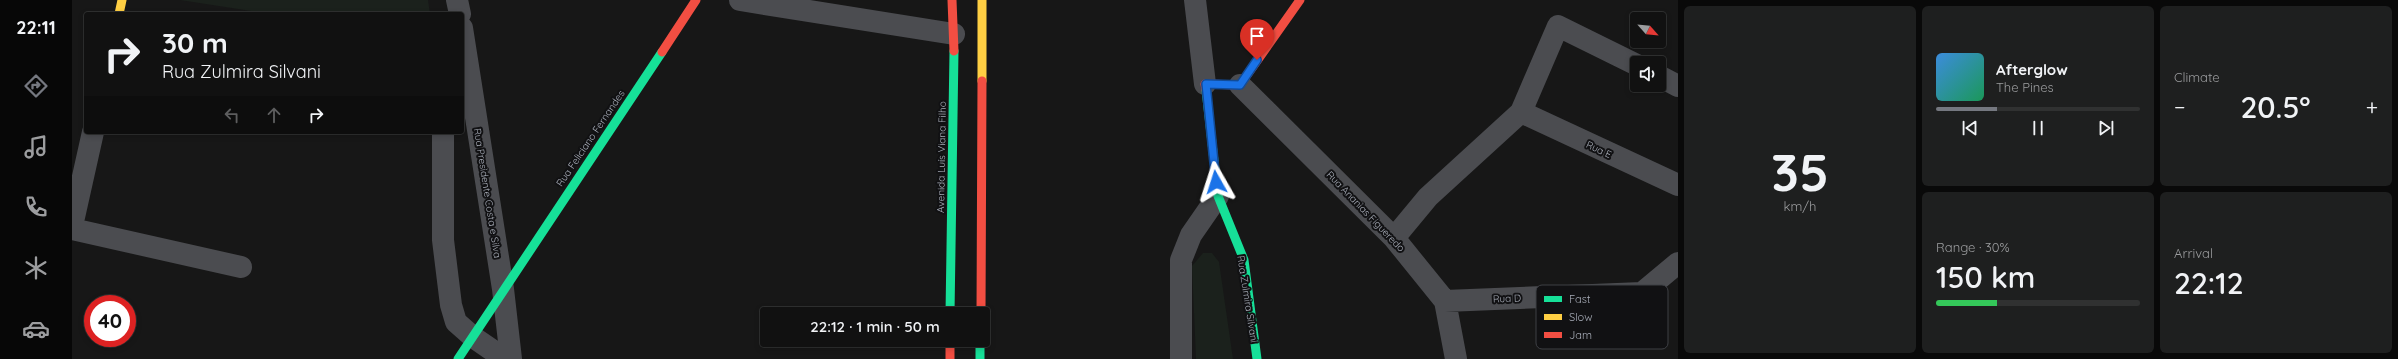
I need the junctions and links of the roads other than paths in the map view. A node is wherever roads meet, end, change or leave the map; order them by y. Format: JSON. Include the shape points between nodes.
{"nodes":[{"id":1,"x":122,"y":0,"type":"edge"},
{"id":2,"x":457,"y":0,"type":"edge"},
{"id":3,"x":696,"y":0,"type":"edge"},
{"id":4,"x":740,"y":0,"type":"edge"},
{"id":5,"x":952,"y":0,"type":"edge"},
{"id":6,"x":982,"y":0,"type":"edge"},
{"id":7,"x":1194,"y":0,"type":"edge"},
{"id":8,"x":1300,"y":0,"type":"edge"},
{"id":9,"x":119,"y":12,"type":"edge"},
{"id":10,"x":460,"y":12,"type":"edge"},
{"id":11,"x":954,"y":34,"type":"junction"},
{"id":12,"x":464,"y":50,"type":"edge"},
{"id":13,"x":1630,"y":62,"type":"edge"},
{"id":14,"x":1666,"y":80,"type":"edge"},
{"id":15,"x":467,"y":84,"type":"edge"},
{"id":16,"x":1206,"y":84,"type":"junction"},
{"id":17,"x":1240,"y":85,"type":"junction"},
{"id":18,"x":1678,"y":86,"type":"edge"},
{"id":19,"x":1521,"y":112,"type":"junction"},
{"id":20,"x":93,"y":134,"type":"edge"},
{"id":21,"x":443,"y":134,"type":"edge"},
{"id":22,"x":1678,"y":185,"type":"edge"},
{"id":23,"x":1218,"y":196,"type":"junction"},
{"id":24,"x":72,"y":226,"type":"edge"},
{"id":25,"x":72,"y":229,"type":"edge"},
{"id":26,"x":1394,"y":238,"type":"junction"},
{"id":27,"x":1678,"y":263,"type":"edge"},
{"id":28,"x":241,"y":267,"type":"dead end"},
{"id":29,"x":1652,"y":285,"type":"edge"},
{"id":30,"x":503,"y":289,"type":"junction"},
{"id":31,"x":1536,"y":297,"type":"edge"},
{"id":32,"x":1445,"y":301,"type":"junction"},
{"id":33,"x":950,"y":307,"type":"edge"},
{"id":34,"x":980,"y":307,"type":"edge"},
{"id":35,"x":473,"y":337,"type":"junction"},
{"id":36,"x":950,"y":347,"type":"edge"},
{"id":37,"x":980,"y":347,"type":"edge"},
{"id":38,"x":458,"y":359,"type":"edge"},
{"id":39,"x":505,"y":359,"type":"edge"},
{"id":40,"x":511,"y":359,"type":"edge"},
{"id":41,"x":950,"y":359,"type":"edge"},
{"id":42,"x":980,"y":359,"type":"edge"},
{"id":43,"x":1181,"y":359,"type":"edge"},
{"id":44,"x":1257,"y":359,"type":"edge"},
{"id":45,"x":1456,"y":359,"type":"edge"}],
"edges":[{"from":1,"to":9,"type":"street"},
{"from":2,"to":10,"type":"street"},
{"from":3,"to":30,"type":"street","name":"Rua Feliciano Fernandes"},
{"from":4,"to":11,"type":"street"},
{"from":5,"to":11,"type":"street","name":"Avenida Luís Viana Filho"},
{"from":6,"to":34,"type":"street"},
{"from":7,"to":16,"type":"street"},
{"from":8,"to":17,"type":"street"},
{"from":11,"to":33,"type":"street","name":"Avenida Luís Viana Filho"},
{"from":12,"to":15,"type":"street","name":"Rua Presidente Costa e Silva"},
{"from":13,"to":19,"type":"street","via":[[1558,26]]},
{"from":14,"to":18,"type":"street"},
{"from":15,"to":30,"type":"street","name":"Rua Presidente Costa e Silva"},
{"from":16,"to":17,"type":"street"},
{"from":16,"to":23,"type":"street","name":"Rua Zulmira Silvani"},
{"from":17,"to":26,"type":"street","name":"Rua Ananias Figueredo"},
{"from":19,"to":22,"type":"street","name":"Rua E"},
{"from":19,"to":26,"type":"street","via":[[1428,197]]},
{"from":20,"to":24,"type":"street"},
{"from":21,"to":35,"type":"street","via":[[443,240],[448,287],[456,322]]},
{"from":23,"to":43,"type":"street","via":[[1191,235],[1181,260]]},
{"from":23,"to":44,"type":"street","name":"Rua Zulmira Silvani","via":[[1244,260]]},
{"from":25,"to":28,"type":"street"},
{"from":26,"to":32,"type":"street","name":"Rua Ananias Figueredo"},
{"from":27,"to":29,"type":"street","name":"Rua D"},
{"from":30,"to":35,"type":"street","name":"Rua Feliciano Fernandes"},
{"from":30,"to":40,"type":"street","name":"Rua Presidente Costa e Silva"},
{"from":31,"to":32,"type":"street","name":"Rua D"},
{"from":32,"to":45,"type":"street","name":"Rua Ananias Figueredo"},
{"from":35,"to":38,"type":"street","name":"Rua Feliciano Fernandes"},
{"from":35,"to":39,"type":"street"},
{"from":36,"to":41,"type":"street"},
{"from":37,"to":42,"type":"street"}]}
